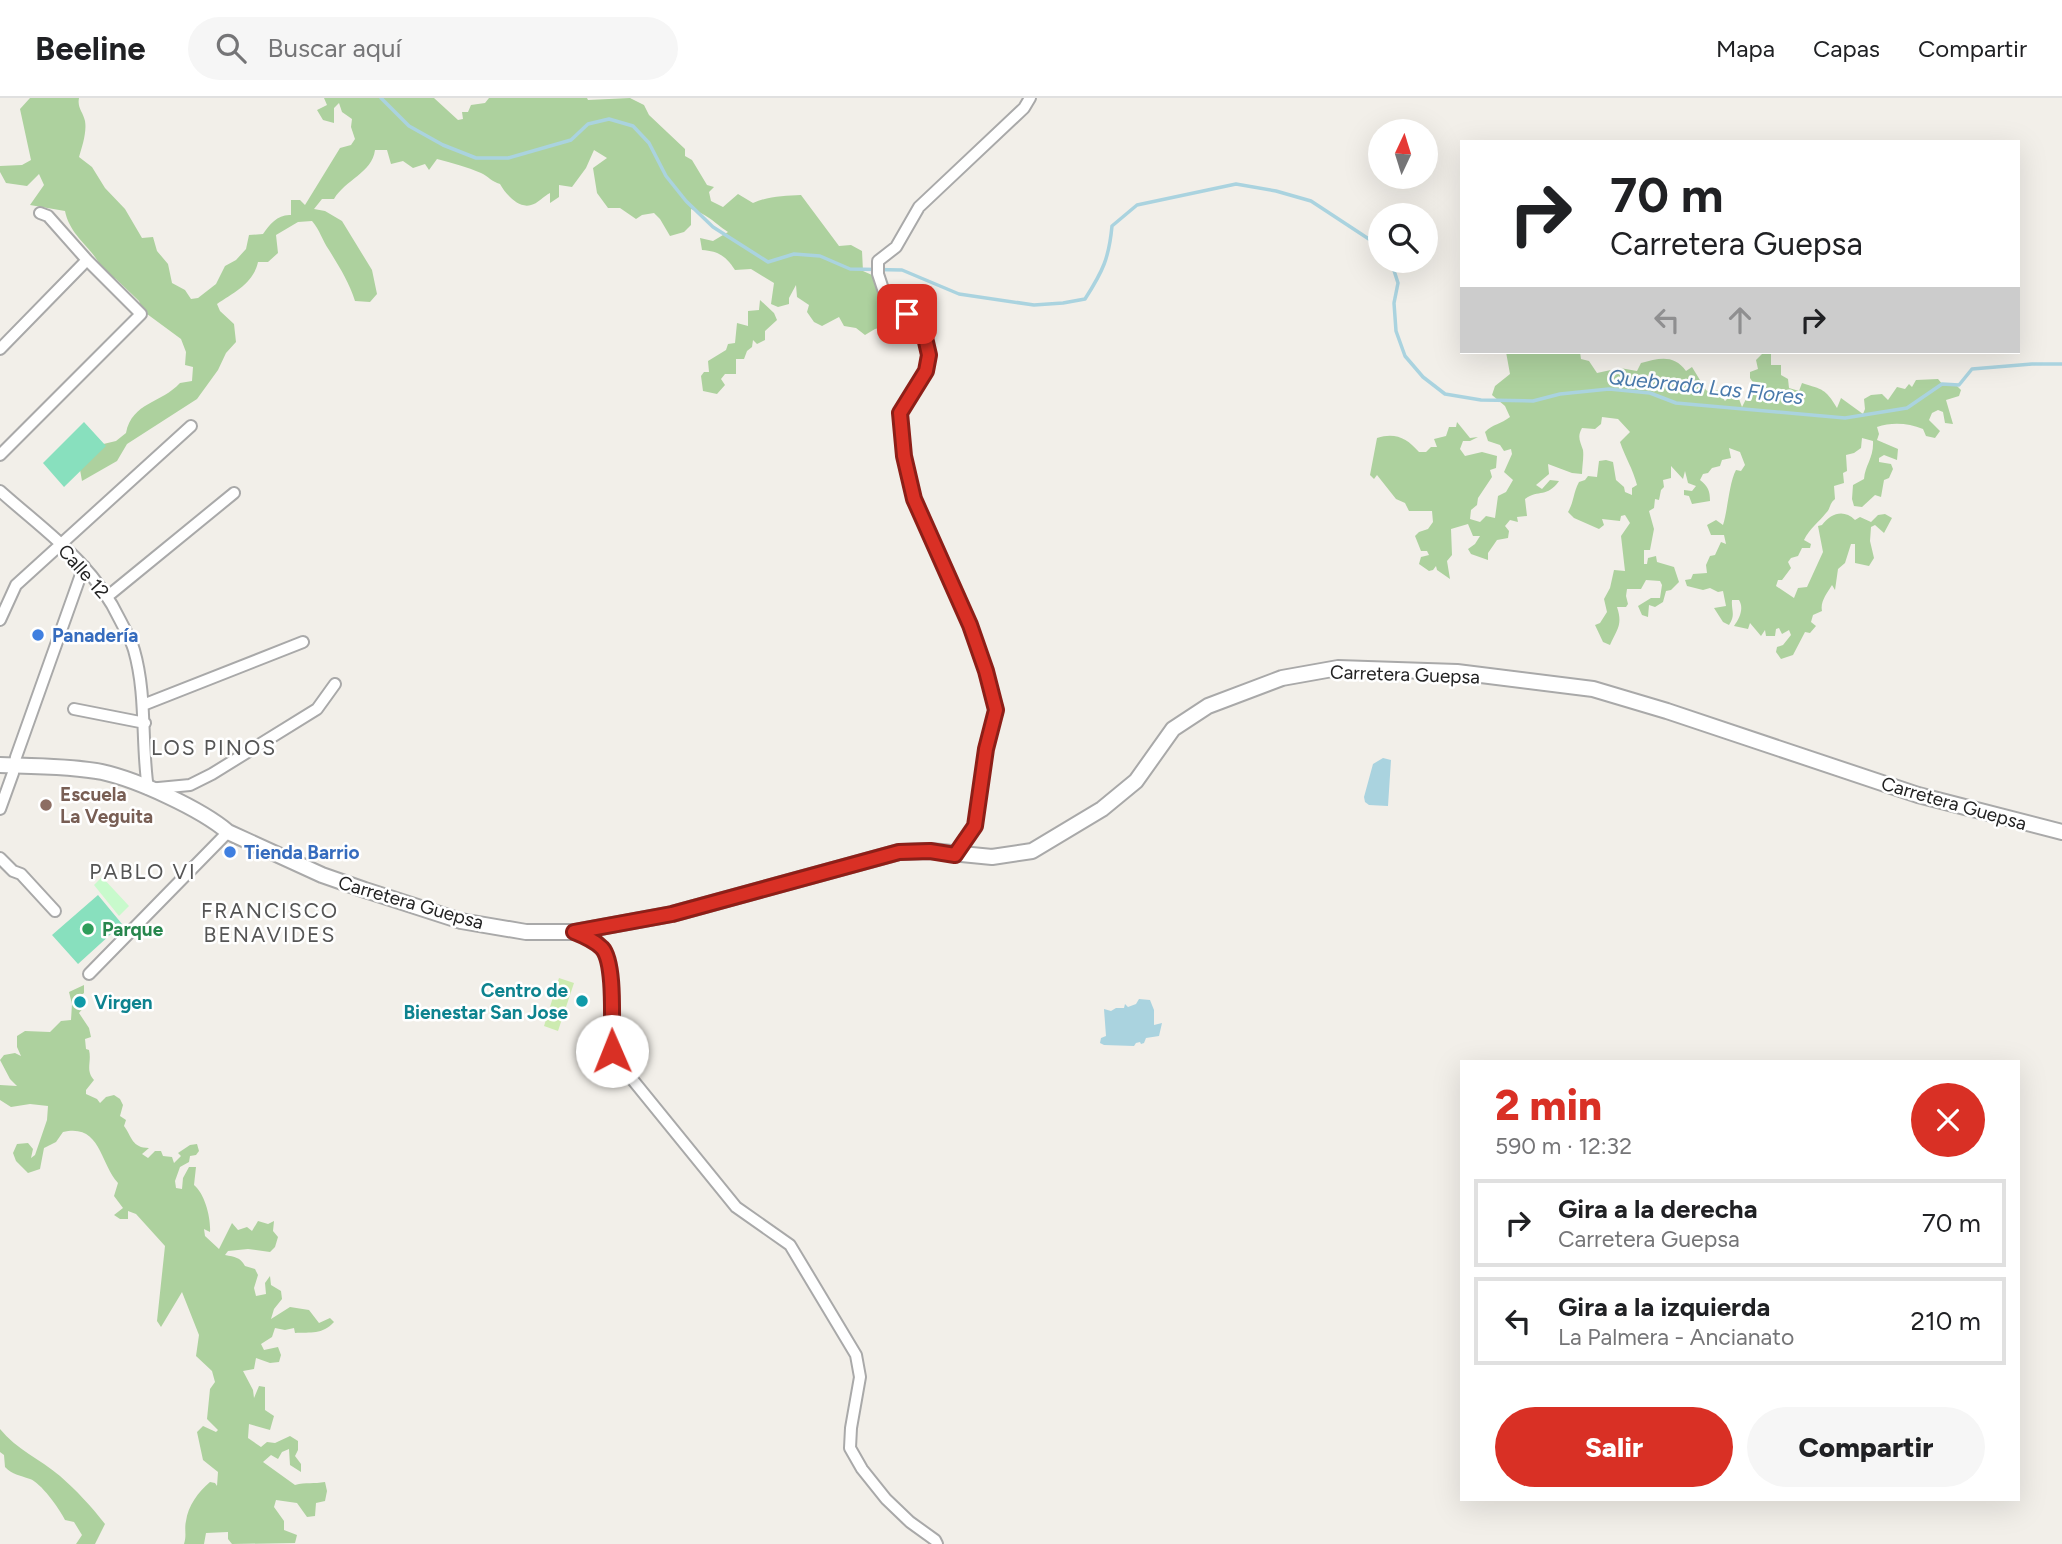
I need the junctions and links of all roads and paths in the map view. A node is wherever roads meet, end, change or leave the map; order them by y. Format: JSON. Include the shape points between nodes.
{"nodes":[{"id":1,"x":1030,"y":98,"type":"edge"},
{"id":2,"x":40,"y":212,"type":"dead end"},
{"id":3,"x":87,"y":260,"type":"junction"},
{"id":4,"x":0,"y":349,"type":"edge"},
{"id":5,"x":191,"y":426,"type":"dead end"},
{"id":6,"x":0,"y":455,"type":"edge"},
{"id":7,"x":0,"y":491,"type":"edge"},
{"id":8,"x":234,"y":493,"type":"dead end"},
{"id":9,"x":62,"y":545,"type":"junction"},
{"id":10,"x":84,"y":566,"type":"junction"},
{"id":11,"x":108,"y":596,"type":"junction"},
{"id":12,"x":0,"y":620,"type":"edge"},
{"id":13,"x":303,"y":642,"type":"dead end"},
{"id":14,"x":335,"y":684,"type":"dead end"},
{"id":15,"x":143,"y":705,"type":"junction"},
{"id":16,"x":74,"y":709,"type":"dead end"},
{"id":17,"x":145,"y":723,"type":"junction"},
{"id":18,"x":6,"y":765,"type":"edge"},
{"id":19,"x":148,"y":789,"type":"junction"},
{"id":20,"x":0,"y":809,"type":"edge"},
{"id":21,"x":228,"y":832,"type":"junction"},
{"id":22,"x":2062,"y":832,"type":"edge"},
{"id":23,"x":955,"y":855,"type":"junction"},
{"id":24,"x":0,"y":858,"type":"edge"},
{"id":25,"x":55,"y":911,"type":"dead end"},
{"id":26,"x":574,"y":932,"type":"junction"},
{"id":27,"x":89,"y":974,"type":"dead end"},
{"id":28,"x":937,"y":1544,"type":"edge"}],
"edges":[{"from":1,"to":23,"type":"street","via":[[919,207],[896,247],[878,261],[883,289],[923,329],[929,355],[926,371],[900,413],[904,456],[914,499],[970,625],[996,710],[975,826]]},
{"from":2,"to":3,"type":"street"},
{"from":3,"to":4,"type":"street"},
{"from":3,"to":6,"type":"street","via":[[141,314]]},
{"from":5,"to":9,"type":"street"},
{"from":7,"to":9,"type":"street","name":"Calle 12"},
{"from":8,"to":11,"type":"street"},
{"from":9,"to":10,"type":"street","name":"Calle 12"},
{"from":9,"to":12,"type":"street","via":[[16,585]]},
{"from":10,"to":11,"type":"street","name":"Calle 12"},
{"from":10,"to":18,"type":"street"},
{"from":11,"to":15,"type":"street","name":"Calle 12","via":[[134,650]]},
{"from":13,"to":15,"type":"street"},
{"from":14,"to":19,"type":"street","via":[[317,709],[212,774],[190,785]]},
{"from":15,"to":17,"type":"street","name":"Calle 12"},
{"from":16,"to":17,"type":"street"},
{"from":17,"to":19,"type":"street","name":"Calle 12"},
{"from":18,"to":19,"type":"street","via":[[99,771]]},
{"from":18,"to":20,"type":"street","via":[[13,773]]},
{"from":19,"to":21,"type":"street"},
{"from":21,"to":26,"type":"street","name":"Carretera Guepsa","via":[[322,875],[461,920],[526,932]]},
{"from":21,"to":27,"type":"street"},
{"from":22,"to":23,"type":"street","name":"Carretera Guepsa","via":[[1918,795],[1593,689],[1457,672],[1338,668],[1282,678],[1208,706],[1173,729],[1136,781],[1032,851],[992,858]]},
{"from":23,"to":26,"type":"street","name":"Carretera Guepsa","via":[[899,852],[672,914]]},
{"from":24,"to":25,"type":"street"},
{"from":26,"to":28,"type":"street","via":[[604,950],[611,972],[612,1051],[619,1063],[736,1207],[790,1245],[856,1356],[860,1377],[850,1448],[886,1499]]}]}
